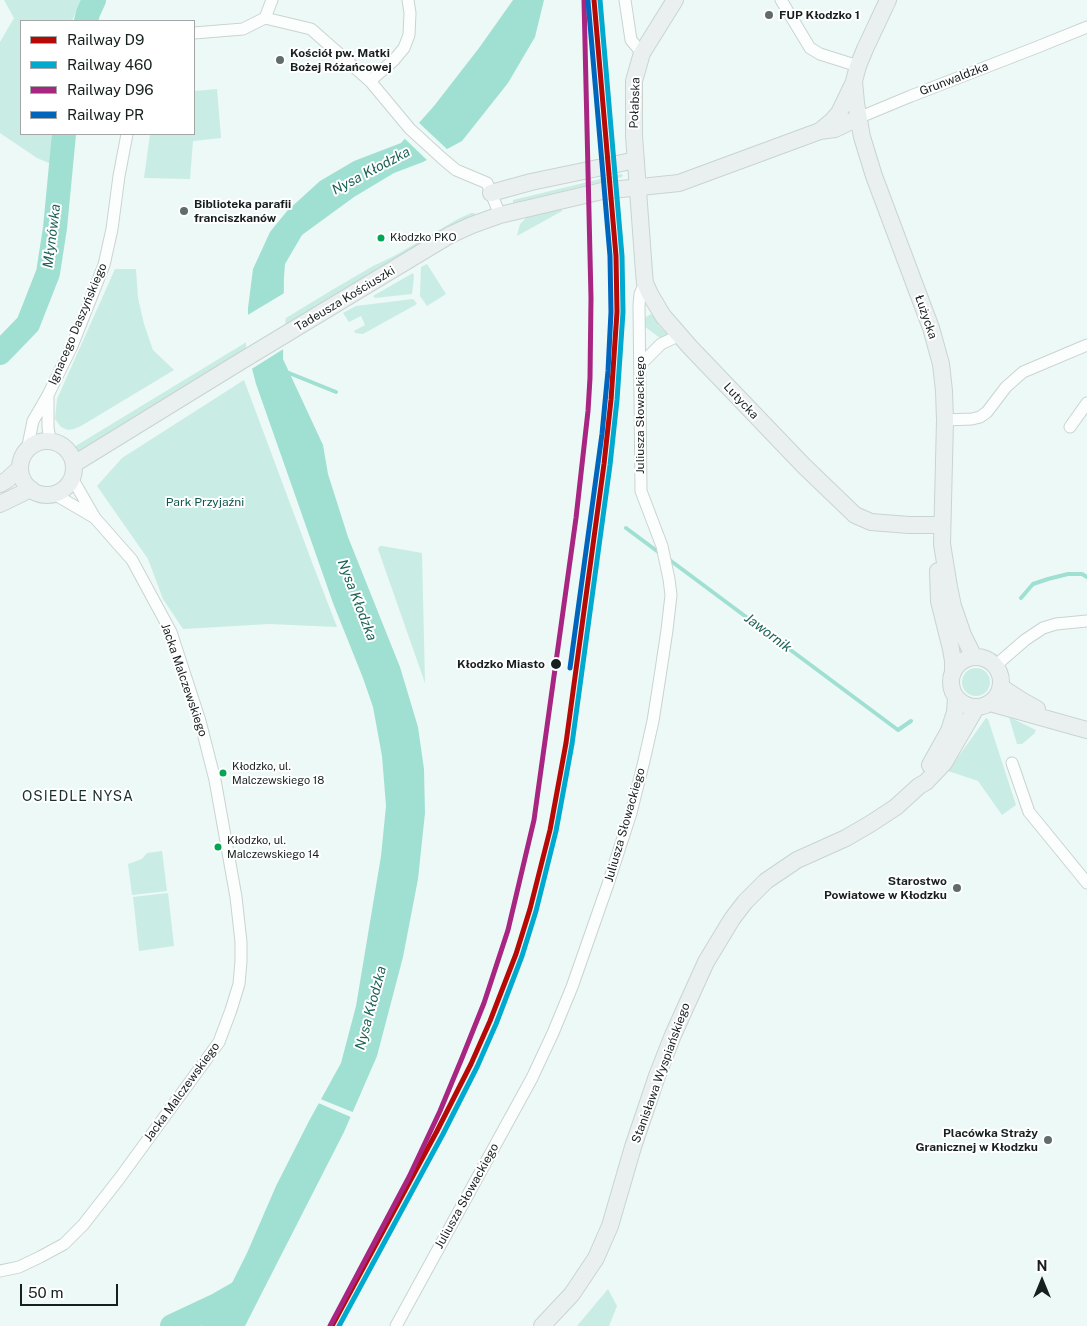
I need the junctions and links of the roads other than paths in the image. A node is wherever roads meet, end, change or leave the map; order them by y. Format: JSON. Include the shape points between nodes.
{"nodes":[{"id":1,"x":272,"y":0,"type":"edge"},
{"id":2,"x":408,"y":0,"type":"edge"},
{"id":3,"x":626,"y":0,"type":"edge"},
{"id":4,"x":674,"y":0,"type":"edge"},
{"id":5,"x":780,"y":0,"type":"edge"},
{"id":6,"x":888,"y":0,"type":"edge"},
{"id":7,"x":265,"y":18,"type":"junction"},
{"id":8,"x":1087,"y":26,"type":"edge"},
{"id":9,"x":195,"y":33,"type":"edge"},
{"id":10,"x":642,"y":53,"type":"junction"},
{"id":11,"x":856,"y":73,"type":"junction"},
{"id":12,"x":370,"y":81,"type":"junction"},
{"id":13,"x":858,"y":118,"type":"junction"},
{"id":14,"x":820,"y":131,"type":"junction"},
{"id":15,"x":126,"y":135,"type":"edge"},
{"id":16,"x":636,"y":160,"type":"junction"},
{"id":17,"x":637,"y":186,"type":"junction"},
{"id":18,"x":491,"y":193,"type":"junction"},
{"id":19,"x":500,"y":215,"type":"junction"},
{"id":20,"x":645,"y":283,"type":"junction"},
{"id":21,"x":680,"y":335,"type":"junction"},
{"id":22,"x":1087,"y":345,"type":"edge"},
{"id":23,"x":640,"y":366,"type":"junction"},
{"id":24,"x":48,"y":395,"type":"junction"},
{"id":25,"x":1087,"y":403,"type":"edge"},
{"id":26,"x":945,"y":420,"type":"junction"},
{"id":27,"x":1070,"y":428,"type":"dead end"},
{"id":28,"x":50,"y":441,"type":"junction"},
{"id":29,"x":26,"y":450,"type":"junction"},
{"id":30,"x":20,"y":468,"type":"junction"},
{"id":31,"x":73,"y":471,"type":"junction"},
{"id":32,"x":0,"y":484,"type":"edge"},
{"id":33,"x":31,"y":489,"type":"junction"},
{"id":34,"x":54,"y":494,"type":"junction"},
{"id":35,"x":0,"y":504,"type":"edge"},
{"id":36,"x":94,"y":518,"type":"junction"},
{"id":37,"x":942,"y":525,"type":"junction"},
{"id":38,"x":942,"y":544,"type":"junction"},
{"id":39,"x":1087,"y":621,"type":"edge"},
{"id":40,"x":974,"y":657,"type":"junction"},
{"id":41,"x":995,"y":666,"type":"junction"},
{"id":42,"x":953,"y":671,"type":"junction"},
{"id":43,"x":1001,"y":687,"type":"junction"},
{"id":44,"x":956,"y":698,"type":"junction"},
{"id":45,"x":983,"y":705,"type":"junction"},
{"id":46,"x":1067,"y":724,"type":"junction"},
{"id":47,"x":1087,"y":730,"type":"edge"},
{"id":48,"x":1012,"y":763,"type":"dead end"},
{"id":49,"x":919,"y":786,"type":"junction"},
{"id":50,"x":1087,"y":883,"type":"edge"},
{"id":51,"x":0,"y":1271,"type":"edge"},
{"id":52,"x":396,"y":1326,"type":"edge"},
{"id":53,"x":542,"y":1326,"type":"edge"}],
"edges":[{"from":1,"to":7,"type":"street"},
{"from":2,"to":12,"type":"street","via":[[409,35],[404,48]]},
{"from":3,"to":10,"type":"street","via":[[631,40]]},
{"from":4,"to":10,"type":"main road","name":"Połabska"},
{"from":5,"to":11,"type":"street","via":[[810,48]]},
{"from":6,"to":11,"type":"main road","name":"Grunwaldzka"},
{"from":7,"to":9,"type":"street","via":[[243,28]]},
{"from":7,"to":12,"type":"street","via":[[311,29]]},
{"from":8,"to":13,"type":"street","name":"Grunwaldzka"},
{"from":10,"to":16,"type":"main road","name":"Połabska","via":[[634,81]]},
{"from":11,"to":13,"type":"main road","name":"Łużycka"},
{"from":11,"to":14,"type":"main road","name":"Grunwaldzka","via":[[839,113]]},
{"from":12,"to":18,"type":"street","via":[[410,129],[456,170],[487,183]]},
{"from":13,"to":14,"type":"main road","name":"Grunwaldzka","via":[[835,129]]},
{"from":13,"to":26,"type":"main road","name":"Łużycka","via":[[874,176],[937,348],[943,374]]},
{"from":14,"to":17,"type":"main road","name":"Grunwaldzka","via":[[679,182]]},
{"from":15,"to":24,"type":"street","name":"Ignacego Daszyńskiego","via":[[104,266],[72,346]]},
{"from":16,"to":17,"type":"main road","name":"Połabska"},
{"from":16,"to":18,"type":"main road"},
{"from":17,"to":19,"type":"main road","name":"Tadeusza Kościuszki","via":[[602,190]]},
{"from":17,"to":20,"type":"main road","name":"Lutycka"},
{"from":18,"to":19,"type":"street"},
{"from":19,"to":31,"type":"main road","name":"Tadeusza Kościuszki","via":[[450,235],[238,363]]},
{"from":20,"to":21,"type":"main road","name":"Lutycka","via":[[660,311]]},
{"from":20,"to":23,"type":"street","name":"Juliusza Słowackiego","via":[[639,305]]},
{"from":21,"to":23,"type":"street","via":[[661,344]]},
{"from":21,"to":37,"type":"main road","name":"Lutycka","via":[[855,515],[871,522]]},
{"from":22,"to":26,"type":"street","via":[[1023,372],[980,417]]},
{"from":23,"to":52,"type":"street","name":"Juliusza Słowackiego","via":[[641,491],[662,546],[670,595],[668,630],[653,721],[631,813],[572,987],[553,1033],[532,1078]]},
{"from":24,"to":28,"type":"street","name":"Ignacego Daszyńskiego"},
{"from":24,"to":29,"type":"street","name":"Ignacego Daszyńskiego","via":[[33,421]]},
{"from":25,"to":27,"type":"street"},
{"from":26,"to":37,"type":"main road","name":"Łużycka"},
{"from":28,"to":29,"type":"main road"},
{"from":28,"to":31,"type":"main road","via":[[68,451]]},
{"from":29,"to":30,"type":"main road"},
{"from":30,"to":32,"type":"main road"},
{"from":30,"to":33,"type":"main road","via":[[25,484]]},
{"from":31,"to":34,"type":"main road","via":[[68,485]]},
{"from":31,"to":36,"type":"street","name":"Jacka Malczewskiego"},
{"from":33,"to":34,"type":"main road","via":[[42,494]]},
{"from":33,"to":35,"type":"main road"},
{"from":34,"to":36,"type":"street","name":"Jacka Malczewskiego"},
{"from":36,"to":51,"type":"street","name":"Jacka Malczewskiego","via":[[132,560],[171,632],[200,721],[215,780],[236,897],[242,942],[239,984],[219,1042],[83,1225],[64,1244],[19,1267]]},
{"from":37,"to":38,"type":"main road","name":"Łużycka"},
{"from":38,"to":40,"type":"main road","via":[[953,606]]},
{"from":38,"to":42,"type":"main road","via":[[938,594]]},
{"from":39,"to":41,"type":"street","via":[[1043,628]]},
{"from":40,"to":41,"type":"main road","via":[[988,660]]},
{"from":40,"to":42,"type":"main road","via":[[960,663]]},
{"from":41,"to":43,"type":"main road"},
{"from":42,"to":44,"type":"main road","via":[[950,683]]},
{"from":43,"to":45,"type":"main road","via":[[997,696]]},
{"from":43,"to":46,"type":"main road"},
{"from":44,"to":45,"type":"main road","via":[[967,706]]},
{"from":44,"to":49,"type":"main road","name":"Stanisława Wyspiańskiego","via":[[950,731]]},
{"from":45,"to":46,"type":"main road"},
{"from":45,"to":49,"type":"main road","name":"Stanisława Wyspiańskiego","via":[[944,763]]},
{"from":46,"to":47,"type":"main road"},
{"from":48,"to":50,"type":"street","via":[[1029,812]]},
{"from":49,"to":53,"type":"main road","name":"Stanisława Wyspiańskiego","via":[[870,824],[797,860],[766,881],[732,919],[706,962],[673,1035],[633,1147],[610,1226],[596,1258],[572,1294]]}]}
